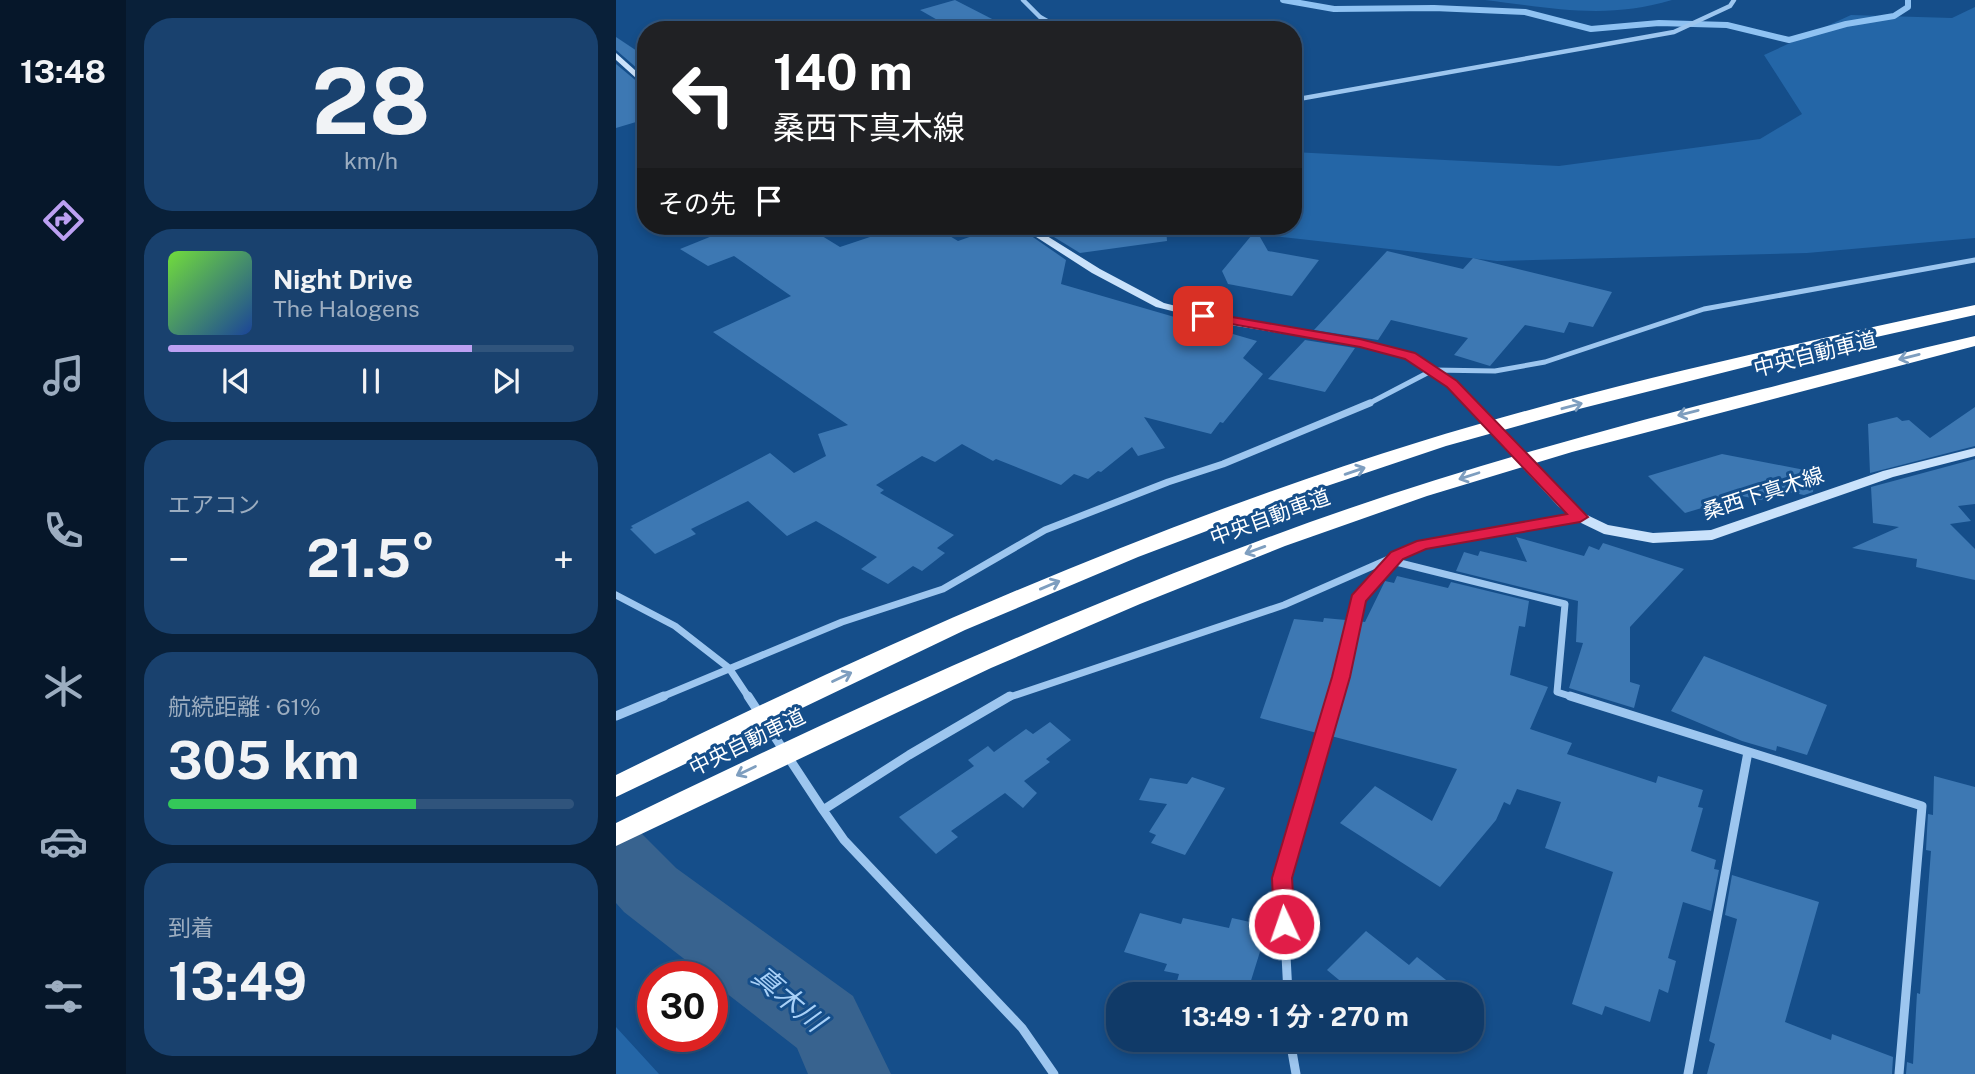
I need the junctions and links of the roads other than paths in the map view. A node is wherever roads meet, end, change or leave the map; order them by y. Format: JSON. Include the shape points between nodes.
{"nodes":[{"id":1,"x":1023,"y":0,"type":"edge"},
{"id":2,"x":1734,"y":0,"type":"edge"},
{"id":3,"x":1047,"y":21,"type":"edge"},
{"id":4,"x":616,"y":55,"type":"edge"},
{"id":5,"x":637,"y":76,"type":"edge"},
{"id":6,"x":1302,"y":98,"type":"edge"},
{"id":7,"x":1038,"y":235,"type":"edge"},
{"id":8,"x":1975,"y":260,"type":"edge"},
{"id":9,"x":1975,"y":310,"type":"edge"},
{"id":10,"x":1975,"y":341,"type":"edge"},
{"id":11,"x":1433,"y":370,"type":"junction"},
{"id":12,"x":1975,"y":452,"type":"edge"},
{"id":13,"x":1580,"y":517,"type":"junction"},
{"id":14,"x":1394,"y":558,"type":"junction"},
{"id":15,"x":616,"y":595,"type":"edge"},
{"id":16,"x":729,"y":668,"type":"junction"},
{"id":17,"x":616,"y":716,"type":"edge"},
{"id":18,"x":1748,"y":752,"type":"junction"},
{"id":19,"x":616,"y":787,"type":"edge"},
{"id":20,"x":823,"y":810,"type":"junction"},
{"id":21,"x":616,"y":835,"type":"edge"},
{"id":22,"x":1287,"y":982,"type":"edge"},
{"id":23,"x":1292,"y":1052,"type":"edge"},
{"id":24,"x":1054,"y":1074,"type":"edge"},
{"id":25,"x":1296,"y":1074,"type":"edge"},
{"id":26,"x":1688,"y":1074,"type":"edge"},
{"id":27,"x":1899,"y":1074,"type":"edge"}],
"edges":[{"from":1,"to":3,"type":"street"},
{"from":2,"to":6,"type":"street","via":[[1674,32]]},
{"from":4,"to":5,"type":"main road"},
{"from":7,"to":11,"type":"main road","name":"桑西下真木線","via":[[1160,305],[1224,321],[1360,343],[1410,356]]},
{"from":8,"to":11,"type":"street","via":[[1704,309],[1545,362],[1495,371]]},
{"from":19,"to":9,"type":"highway","name":"中央自動車道","one_way":true,"via":[[927,638],[1199,524],[1436,443],[1679,377]]},
{"from":10,"to":21,"type":"highway","name":"中央自動車道","one_way":true,"via":[[1634,426],[1343,518],[1207,568],[962,670]]},
{"from":11,"to":13,"type":"main road","name":"桑西下真木線","via":[[1452,384]]},
{"from":11,"to":16,"type":"street","via":[[1361,408],[1045,530],[943,589],[842,622]]},
{"from":12,"to":13,"type":"main road","name":"桑西下真木線","via":[[1888,474],[1712,535],[1653,538],[1604,529]]},
{"from":13,"to":14,"type":"street","via":[[1423,544]]},
{"from":14,"to":18,"type":"street","via":[[1565,604],[1557,692]]},
{"from":14,"to":20,"type":"street","via":[[1284,605],[1012,695]]},
{"from":14,"to":22,"type":"street","via":[[1357,599],[1341,677],[1282,878]]},
{"from":15,"to":16,"type":"street","via":[[675,626]]},
{"from":16,"to":17,"type":"street"},
{"from":16,"to":20,"type":"street"},
{"from":18,"to":26,"type":"street"},
{"from":18,"to":27,"type":"street","via":[[1922,806]]},
{"from":20,"to":24,"type":"street","via":[[844,841],[1022,1028]]},
{"from":23,"to":25,"type":"street"}]}
